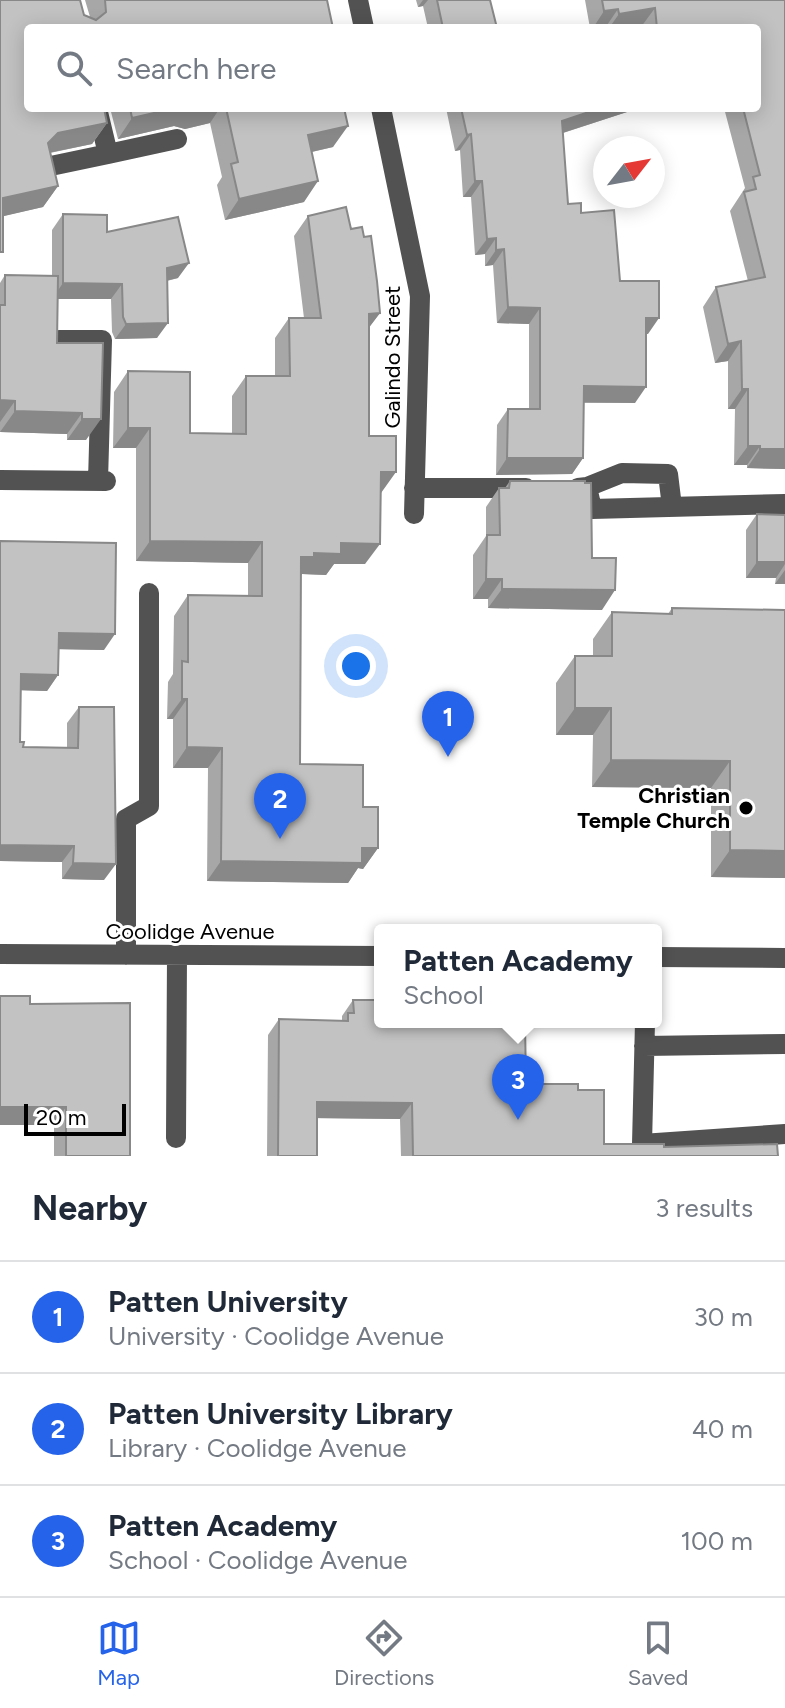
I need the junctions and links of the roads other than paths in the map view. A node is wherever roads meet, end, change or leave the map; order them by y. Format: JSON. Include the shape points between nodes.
{"nodes":[{"id":1,"x":358,"y":0,"type":"edge"},
{"id":2,"x":363,"y":24,"type":"edge"},
{"id":3,"x":98,"y":112,"type":"edge"},
{"id":4,"x":382,"y":112,"type":"edge"},
{"id":5,"x":177,"y":139,"type":"dead end"},
{"id":6,"x":108,"y":154,"type":"junction"},
{"id":7,"x":46,"y":167,"type":"edge"},
{"id":8,"x":59,"y":340,"type":"edge"},
{"id":9,"x":0,"y":480,"type":"edge"},
{"id":10,"x":587,"y":487,"type":"junction"},
{"id":11,"x":414,"y":488,"type":"junction"},
{"id":12,"x":785,"y":504,"type":"edge"},
{"id":13,"x":672,"y":507,"type":"junction"},
{"id":14,"x":414,"y":514,"type":"dead end"},
{"id":15,"x":149,"y":593,"type":"dead end"},
{"id":16,"x":0,"y":954,"type":"edge"},
{"id":17,"x":126,"y":955,"type":"junction"},
{"id":18,"x":177,"y":955,"type":"junction"},
{"id":19,"x":374,"y":956,"type":"edge"},
{"id":20,"x":662,"y":957,"type":"edge"},
{"id":21,"x":785,"y":958,"type":"edge"},
{"id":22,"x":645,"y":1028,"type":"edge"},
{"id":23,"x":785,"y":1044,"type":"edge"},
{"id":24,"x":644,"y":1046,"type":"junction"},
{"id":25,"x":785,"y":1134,"type":"edge"},
{"id":26,"x":176,"y":1138,"type":"dead end"}],
"edges":[{"from":1,"to":2,"type":"street"},
{"from":3,"to":6,"type":"street"},
{"from":4,"to":11,"type":"street","name":"Galindo Street","via":[[420,296]]},
{"from":5,"to":6,"type":"street"},
{"from":6,"to":7,"type":"street"},
{"from":8,"to":9,"type":"street","via":[[102,340],[102,481]]},
{"from":10,"to":11,"type":"street"},
{"from":10,"to":13,"type":"street","via":[[592,509]]},
{"from":10,"to":13,"type":"street","via":[[622,473],[668,474]]},
{"from":11,"to":14,"type":"street","name":"Galindo Street"},
{"from":12,"to":13,"type":"street"},
{"from":15,"to":17,"type":"street","via":[[149,806],[126,819]]},
{"from":16,"to":17,"type":"street","name":"Coolidge Avenue"},
{"from":17,"to":18,"type":"street","name":"Coolidge Avenue"},
{"from":18,"to":19,"type":"street","name":"Coolidge Avenue"},
{"from":18,"to":26,"type":"street"},
{"from":20,"to":21,"type":"street"},
{"from":22,"to":24,"type":"street"},
{"from":23,"to":24,"type":"street"},
{"from":24,"to":25,"type":"street","via":[[642,1144]]}]}
